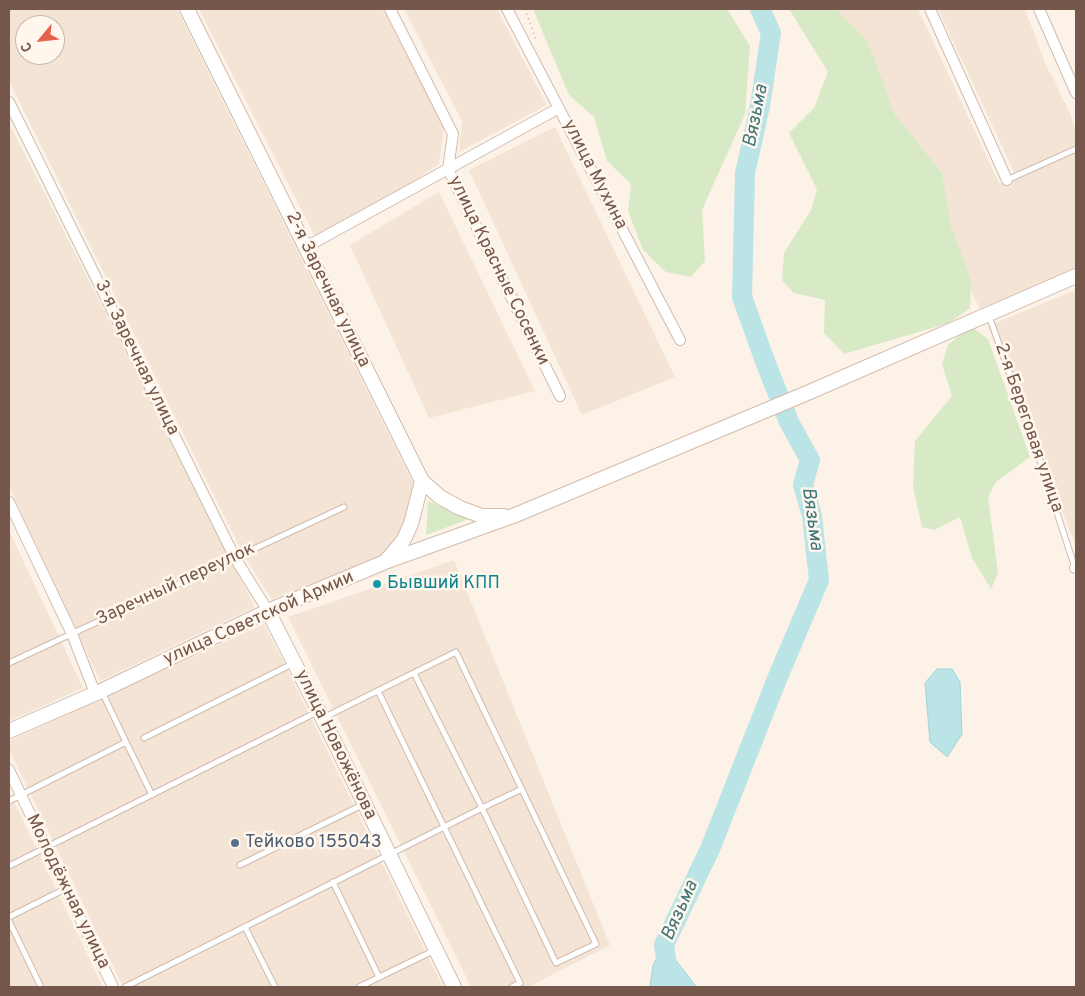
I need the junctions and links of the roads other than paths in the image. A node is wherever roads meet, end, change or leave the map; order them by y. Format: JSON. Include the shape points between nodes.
{"nodes":[{"id":1,"x":187,"y":9,"type":"edge"},
{"id":2,"x":390,"y":9,"type":"edge"},
{"id":3,"x":508,"y":9,"type":"edge"},
{"id":4,"x":930,"y":9,"type":"edge"},
{"id":5,"x":1039,"y":9,"type":"edge"},
{"id":6,"x":1076,"y":93,"type":"edge"},
{"id":7,"x":9,"y":102,"type":"edge"},
{"id":8,"x":560,"y":108,"type":"junction"},
{"id":9,"x":1076,"y":149,"type":"edge"},
{"id":10,"x":448,"y":169,"type":"junction"},
{"id":11,"x":1007,"y":180,"type":"joint"},
{"id":12,"x":306,"y":247,"type":"junction"},
{"id":13,"x":1076,"y":276,"type":"edge"},
{"id":14,"x":989,"y":314,"type":"junction"},
{"id":15,"x":680,"y":340,"type":"dead end"},
{"id":16,"x":560,"y":396,"type":"dead end"},
{"id":17,"x":422,"y":481,"type":"junction"},
{"id":18,"x":9,"y":502,"type":"edge"},
{"id":19,"x":344,"y":507,"type":"dead end"},
{"id":20,"x":513,"y":516,"type":"junction"},
{"id":21,"x":235,"y":558,"type":"junction"},
{"id":22,"x":385,"y":562,"type":"junction"},
{"id":23,"x":1076,"y":568,"type":"edge"},
{"id":24,"x":268,"y":611,"type":"junction"},
{"id":25,"x":72,"y":634,"type":"junction"},
{"id":26,"x":294,"y":663,"type":"junction"},
{"id":27,"x":9,"y":664,"type":"edge"},
{"id":28,"x":414,"y":673,"type":"junction"},
{"id":29,"x":378,"y":691,"type":"junction"},
{"id":30,"x":98,"y":692,"type":"junction"},
{"id":31,"x":321,"y":715,"type":"junction"},
{"id":32,"x":9,"y":731,"type":"edge"},
{"id":33,"x":144,"y":738,"type":"dead end"},
{"id":34,"x":126,"y":742,"type":"junction"},
{"id":35,"x":9,"y":770,"type":"edge"},
{"id":36,"x":522,"y":789,"type":"junction"},
{"id":37,"x":21,"y":795,"type":"junction"},
{"id":38,"x":152,"y":795,"type":"junction"},
{"id":39,"x":9,"y":801,"type":"edge"},
{"id":40,"x":364,"y":804,"type":"junction"},
{"id":41,"x":482,"y":808,"type":"junction"},
{"id":42,"x":444,"y":827,"type":"junction"},
{"id":43,"x":46,"y":848,"type":"junction"},
{"id":44,"x":389,"y":854,"type":"junction"},
{"id":45,"x":240,"y":865,"type":"dead end"},
{"id":46,"x":9,"y":866,"type":"edge"},
{"id":47,"x":333,"y":882,"type":"junction"},
{"id":48,"x":66,"y":888,"type":"junction"},
{"id":49,"x":9,"y":919,"type":"edge"},
{"id":50,"x":245,"y":927,"type":"junction"},
{"id":51,"x":435,"y":950,"type":"junction"},
{"id":52,"x":379,"y":977,"type":"junction"},
{"id":53,"x":41,"y":987,"type":"edge"},
{"id":54,"x":113,"y":987,"type":"edge"},
{"id":55,"x":125,"y":987,"type":"edge"},
{"id":56,"x":275,"y":987,"type":"edge"},
{"id":57,"x":359,"y":987,"type":"edge"},
{"id":58,"x":454,"y":987,"type":"edge"},
{"id":59,"x":512,"y":987,"type":"edge"}],
"edges":[{"from":1,"to":12,"type":"main road","name":"2-я Заречная улица"},
{"from":2,"to":10,"type":"street","name":"улица Красные Сосенки","via":[[453,134]]},
{"from":3,"to":8,"type":"street","name":"улица Мухина"},
{"from":4,"to":11,"type":"street"},
{"from":5,"to":6,"type":"street"},
{"from":7,"to":21,"type":"street","name":"3-я Заречная улица"},
{"from":8,"to":10,"type":"street"},
{"from":8,"to":15,"type":"street","name":"улица Мухина"},
{"from":9,"to":11,"type":"lane"},
{"from":10,"to":12,"type":"street"},
{"from":10,"to":16,"type":"street","name":"улица Красные Сосенки"},
{"from":12,"to":17,"type":"main road","name":"2-я Заречная улица"},
{"from":13,"to":14,"type":"main road","name":"улица Советской Армии"},
{"from":14,"to":20,"type":"main road","name":"улица Советской Армии"},
{"from":14,"to":23,"type":"lane","name":"2-я Береговая улица"},
{"from":17,"to":20,"type":"main road","name":"2-я Заречная улица","via":[[440,497],[460,508],[482,516]]},
{"from":17,"to":22,"type":"main road","via":[[411,524],[403,541]]},
{"from":18,"to":25,"type":"street"},
{"from":19,"to":21,"type":"lane","name":"Заречный переулок"},
{"from":20,"to":22,"type":"main road","name":"улица Советской Армии"},
{"from":21,"to":24,"type":"street","name":"3-я Заречная улица"},
{"from":21,"to":25,"type":"lane","name":"Заречный переулок"},
{"from":22,"to":24,"type":"main road","name":"улица Советской Армии"},
{"from":24,"to":26,"type":"main road","name":"улица Новожёнова"},
{"from":24,"to":30,"type":"main road","name":"улица Советской Армии"},
{"from":25,"to":27,"type":"lane","name":"Заречный переулок"},
{"from":25,"to":30,"type":"street"},
{"from":26,"to":31,"type":"main road","name":"улица Новожёнова"},
{"from":26,"to":33,"type":"lane"},
{"from":28,"to":29,"type":"lane"},
{"from":28,"to":36,"type":"lane","via":[[456,652]]},
{"from":28,"to":41,"type":"lane"},
{"from":29,"to":31,"type":"lane"},
{"from":29,"to":42,"type":"lane"},
{"from":30,"to":32,"type":"main road","name":"улица Советской Армии"},
{"from":30,"to":34,"type":"lane"},
{"from":31,"to":38,"type":"lane"},
{"from":31,"to":40,"type":"main road","name":"улица Новожёнова"},
{"from":34,"to":37,"type":"lane"},
{"from":34,"to":38,"type":"lane"},
{"from":35,"to":37,"type":"street","name":"Молодёжная улица"},
{"from":36,"to":41,"type":"lane"},
{"from":36,"to":41,"type":"lane","via":[[596,944],[556,963]]},
{"from":37,"to":39,"type":"lane"},
{"from":37,"to":43,"type":"street","name":"Молодёжная улица"},
{"from":38,"to":43,"type":"lane"},
{"from":40,"to":44,"type":"main road","name":"улица Новожёнова"},
{"from":40,"to":45,"type":"lane"},
{"from":41,"to":42,"type":"lane"},
{"from":42,"to":44,"type":"lane"},
{"from":42,"to":59,"type":"lane","via":[[520,983]]},
{"from":43,"to":46,"type":"lane"},
{"from":43,"to":48,"type":"street","name":"Молодёжная улица"},
{"from":44,"to":47,"type":"lane"},
{"from":44,"to":51,"type":"main road","name":"улица Новожёнова"},
{"from":47,"to":50,"type":"lane"},
{"from":47,"to":52,"type":"lane"},
{"from":48,"to":49,"type":"lane"},
{"from":48,"to":54,"type":"street","name":"Молодёжная улица"},
{"from":49,"to":53,"type":"lane"},
{"from":50,"to":55,"type":"lane"},
{"from":50,"to":56,"type":"lane"},
{"from":51,"to":52,"type":"lane"},
{"from":51,"to":58,"type":"main road","name":"улица Новожёнова"},
{"from":52,"to":57,"type":"lane"}]}
